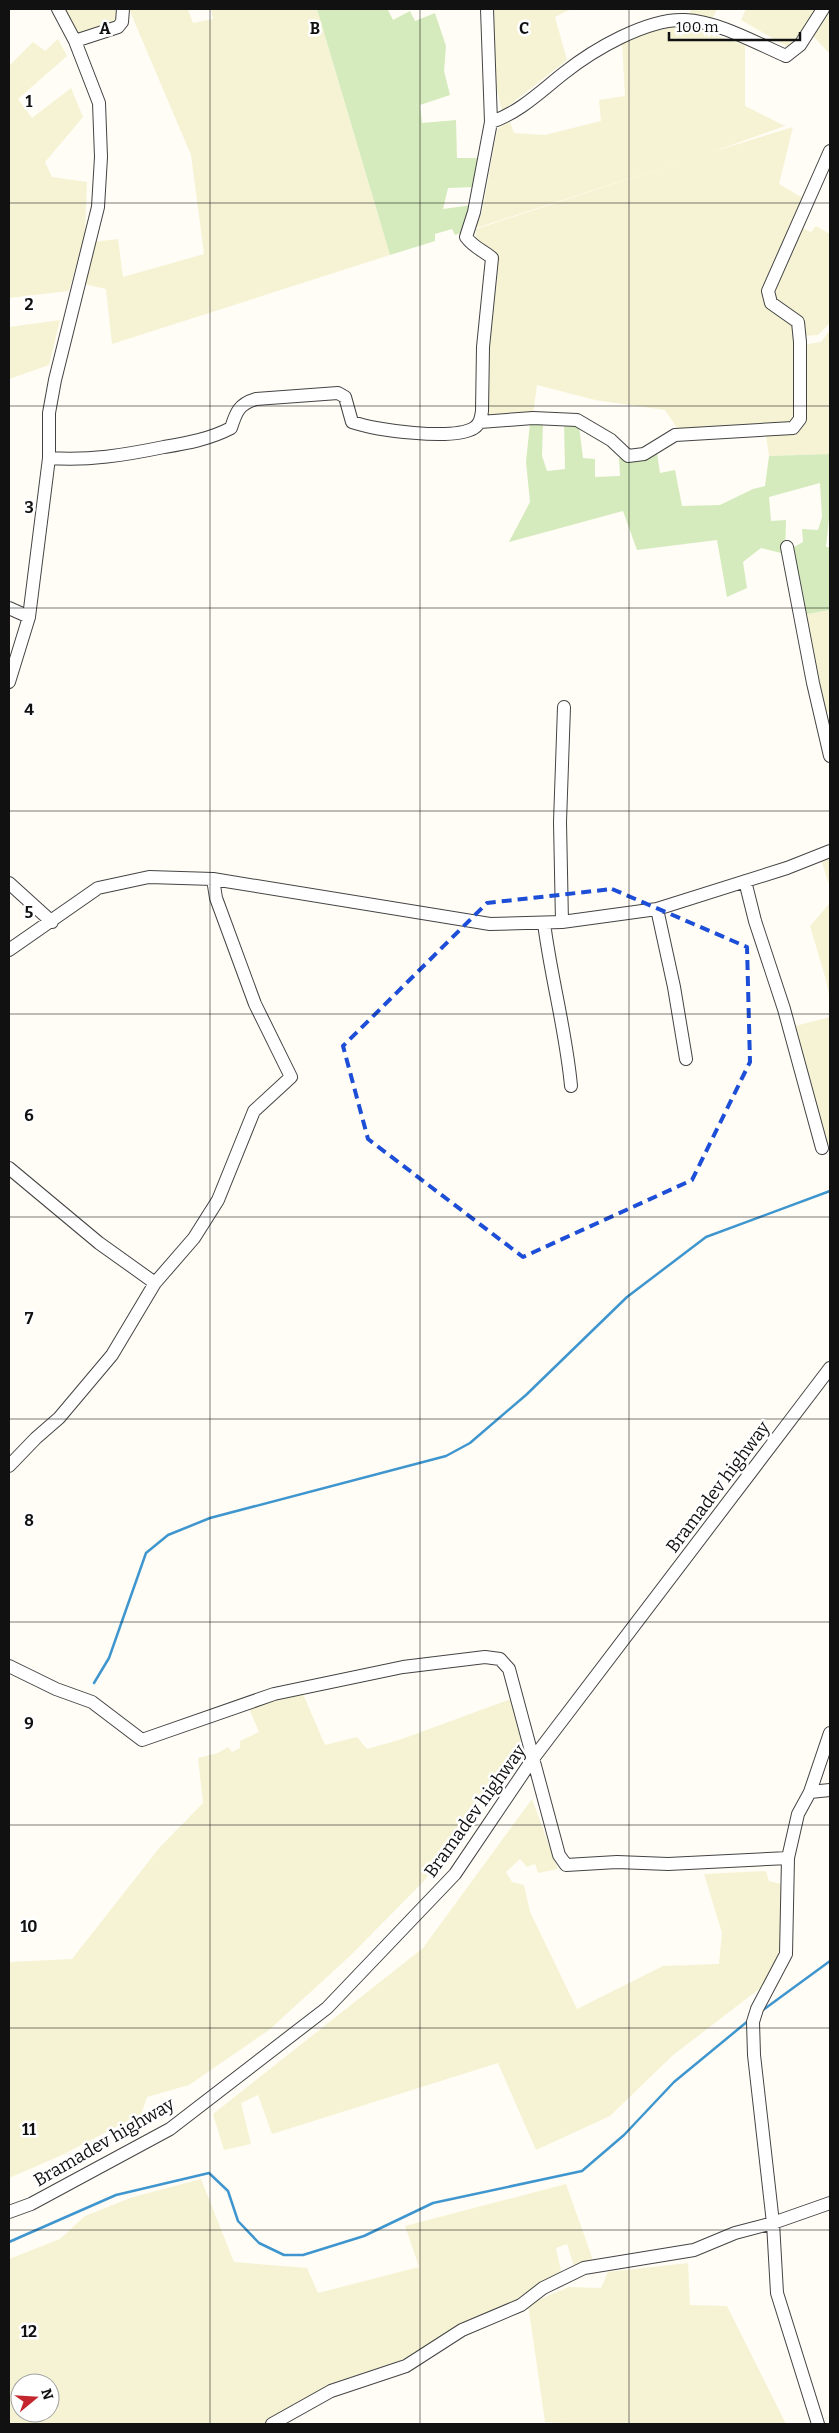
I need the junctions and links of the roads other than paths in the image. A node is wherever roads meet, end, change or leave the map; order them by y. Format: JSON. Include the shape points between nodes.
{"nodes":[{"id":1,"x":58,"y":9,"type":"edge"},
{"id":2,"x":123,"y":9,"type":"edge"},
{"id":3,"x":487,"y":9,"type":"edge"},
{"id":4,"x":823,"y":9,"type":"edge"},
{"id":5,"x":75,"y":41,"type":"junction"},
{"id":6,"x":491,"y":122,"type":"junction"},
{"id":7,"x":830,"y":151,"type":"edge"},
{"id":8,"x":480,"y":422,"type":"junction"},
{"id":9,"x":49,"y":458,"type":"junction"},
{"id":10,"x":787,"y":547,"type":"dead end"},
{"id":11,"x":9,"y":608,"type":"edge"},
{"id":12,"x":29,"y":617,"type":"junction"},
{"id":13,"x":9,"y":682,"type":"edge"},
{"id":14,"x":564,"y":707,"type":"dead end"},
{"id":15,"x":830,"y":756,"type":"edge"},
{"id":16,"x":830,"y":850,"type":"edge"},
{"id":17,"x":213,"y":879,"type":"junction"},
{"id":18,"x":746,"y":881,"type":"junction"},
{"id":19,"x":9,"y":883,"type":"edge"},
{"id":20,"x":657,"y":909,"type":"junction"},
{"id":21,"x":52,"y":922,"type":"junction"},
{"id":22,"x":562,"y":922,"type":"junction"},
{"id":23,"x":544,"y":923,"type":"junction"},
{"id":24,"x":9,"y":950,"type":"edge"},
{"id":25,"x":686,"y":1059,"type":"dead end"},
{"id":26,"x":571,"y":1086,"type":"dead end"},
{"id":27,"x":822,"y":1148,"type":"dead end"},
{"id":28,"x":9,"y":1168,"type":"edge"},
{"id":29,"x":155,"y":1283,"type":"junction"},
{"id":30,"x":830,"y":1368,"type":"edge"},
{"id":31,"x":9,"y":1466,"type":"edge"},
{"id":32,"x":9,"y":1666,"type":"edge"},
{"id":33,"x":830,"y":1733,"type":"edge"},
{"id":34,"x":532,"y":1760,"type":"junction"},
{"id":35,"x":830,"y":1790,"type":"edge"},
{"id":36,"x":810,"y":1792,"type":"junction"},
{"id":37,"x":788,"y":1858,"type":"junction"},
{"id":38,"x":830,"y":2203,"type":"edge"},
{"id":39,"x":9,"y":2212,"type":"edge"},
{"id":40,"x":773,"y":2223,"type":"junction"},
{"id":41,"x":272,"y":2424,"type":"edge"},
{"id":42,"x":818,"y":2424,"type":"edge"}],
"edges":[{"from":1,"to":5,"type":"street"},
{"from":2,"to":5,"type":"street","via":[[122,22],[118,27]]},
{"from":3,"to":6,"type":"street"},
{"from":4,"to":6,"type":"street","via":[[800,46],[786,56],[712,26],[685,20],[632,32],[574,66],[522,106]]},
{"from":5,"to":9,"type":"street","via":[[99,103],[98,207],[54,380],[49,413]]},
{"from":6,"to":8,"type":"street","via":[[474,212],[466,237],[473,247],[492,258]]},
{"from":7,"to":8,"type":"street","via":[[768,291],[771,303],[798,322],[800,419],[793,428],[675,436],[644,454],[628,456],[611,440],[577,420],[533,418]]},
{"from":8,"to":9,"type":"street","via":[[473,428],[443,434],[403,432],[368,428],[352,422],[346,396],[338,393],[256,399],[238,407],[231,428],[213,437],[118,457]]},
{"from":9,"to":12,"type":"street"},
{"from":10,"to":15,"type":"street"},
{"from":11,"to":12,"type":"street"},
{"from":12,"to":13,"type":"street"},
{"from":14,"to":22,"type":"street","via":[[560,822]]},
{"from":16,"to":18,"type":"street"},
{"from":17,"to":21,"type":"street","via":[[149,877],[98,888]]},
{"from":17,"to":23,"type":"street","via":[[490,924]]},
{"from":17,"to":29,"type":"street","via":[[216,898],[255,1004],[291,1077],[254,1111],[218,1200],[194,1238]]},
{"from":18,"to":20,"type":"street"},
{"from":18,"to":27,"type":"street"},
{"from":19,"to":21,"type":"street"},
{"from":20,"to":22,"type":"street"},
{"from":20,"to":25,"type":"street"},
{"from":21,"to":24,"type":"street"},
{"from":22,"to":23,"type":"street"},
{"from":23,"to":26,"type":"street","via":[[568,1049]]},
{"from":28,"to":29,"type":"street","via":[[99,1243]]},
{"from":29,"to":31,"type":"street","via":[[112,1355],[91,1382]]},
{"from":30,"to":34,"type":"street","name":"Bramadev highway"},
{"from":32,"to":34,"type":"street","via":[[92,1702],[142,1740],[274,1694],[403,1668],[485,1657],[500,1659],[509,1669]]},
{"from":33,"to":36,"type":"street"},
{"from":34,"to":37,"type":"street","via":[[559,1855],[566,1866]]},
{"from":34,"to":39,"type":"street","name":"Bramadev highway","via":[[455,1874],[327,2008],[170,2129],[31,2204]]},
{"from":35,"to":36,"type":"street"},
{"from":36,"to":37,"type":"street","via":[[798,1814]]},
{"from":37,"to":40,"type":"street","via":[[786,1954],[753,2022]]},
{"from":38,"to":40,"type":"street"},
{"from":40,"to":41,"type":"street","via":[[735,2233],[694,2250],[584,2268],[543,2288],[522,2305],[462,2330],[406,2366],[331,2391]]},
{"from":40,"to":42,"type":"street","via":[[777,2293]]}]}
